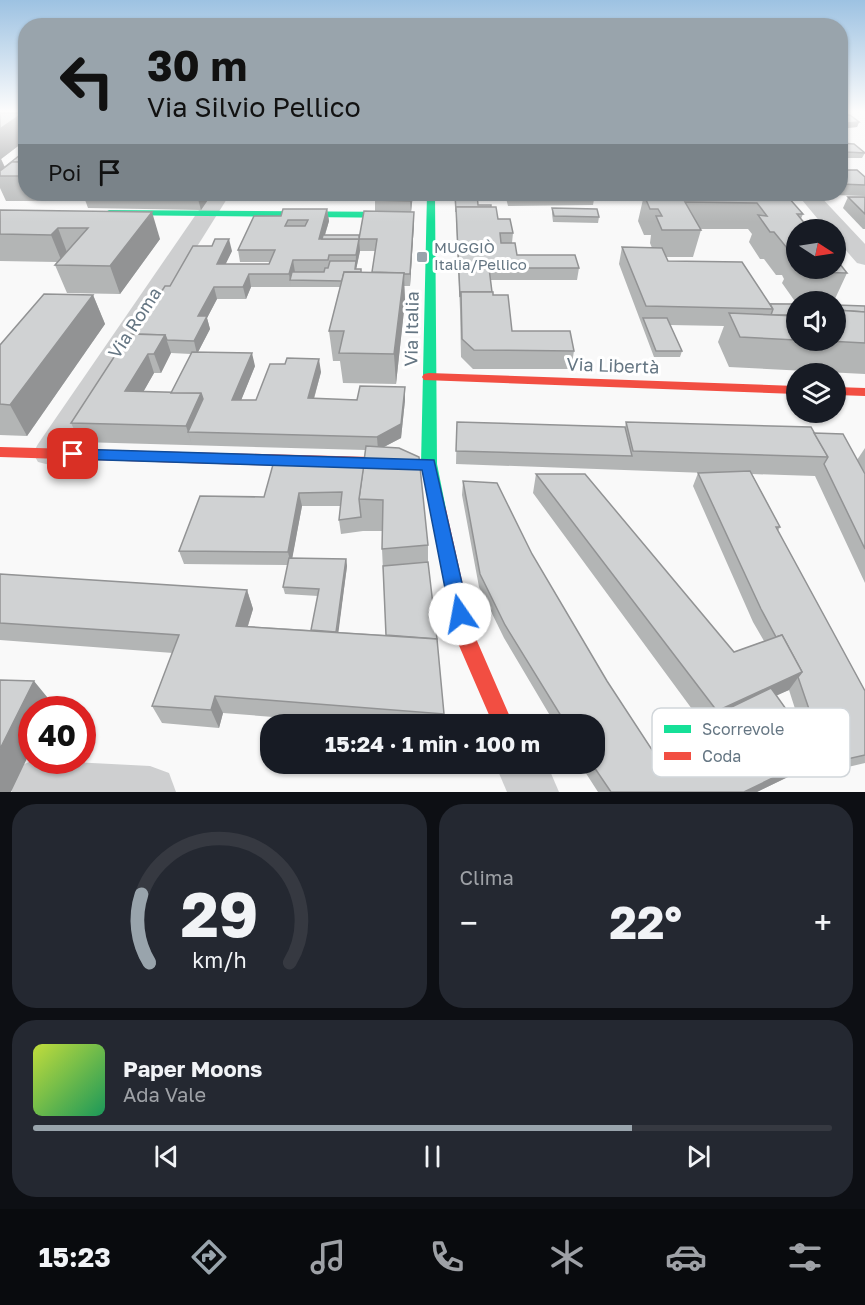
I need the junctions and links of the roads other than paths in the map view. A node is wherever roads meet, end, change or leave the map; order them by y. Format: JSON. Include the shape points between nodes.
{"nodes":[{"id":1,"x":431,"y":201,"type":"edge"},
{"id":2,"x":813,"y":201,"type":"edge"},
{"id":3,"x":214,"y":203,"type":"edge"},
{"id":4,"x":92,"y":213,"type":"edge"},
{"id":5,"x":431,"y":215,"type":"junction"},
{"id":6,"x":865,"y":258,"type":"edge"},
{"id":7,"x":429,"y":377,"type":"junction"},
{"id":8,"x":786,"y":390,"type":"edge"},
{"id":9,"x":846,"y":391,"type":"edge"},
{"id":10,"x":865,"y":392,"type":"edge"},
{"id":11,"x":0,"y":452,"type":"edge"},
{"id":12,"x":50,"y":453,"type":"junction"},
{"id":13,"x":429,"y":464,"type":"junction"},
{"id":14,"x":499,"y":714,"type":"edge"},
{"id":15,"x":525,"y":774,"type":"edge"},
{"id":16,"x":36,"y":786,"type":"dead end"},
{"id":17,"x":150,"y":792,"type":"edge"},
{"id":18,"x":533,"y":792,"type":"edge"}],
"edges":[{"from":1,"to":5,"type":"street","name":"Via Italia"},
{"from":2,"to":6,"type":"street"},
{"from":3,"to":4,"type":"street"},
{"from":3,"to":5,"type":"street"},
{"from":3,"to":12,"type":"street","name":"Via Roma"},
{"from":5,"to":7,"type":"street","name":"Via Italia"},
{"from":7,"to":8,"type":"street","name":"Via Libertà"},
{"from":7,"to":13,"type":"street","name":"Via Italia"},
{"from":9,"to":10,"type":"street"},
{"from":11,"to":12,"type":"street"},
{"from":12,"to":13,"type":"street"},
{"from":13,"to":14,"type":"street","name":"Via Italia","via":[[464,634]]},
{"from":15,"to":18,"type":"street"},
{"from":16,"to":17,"type":"street"}]}
